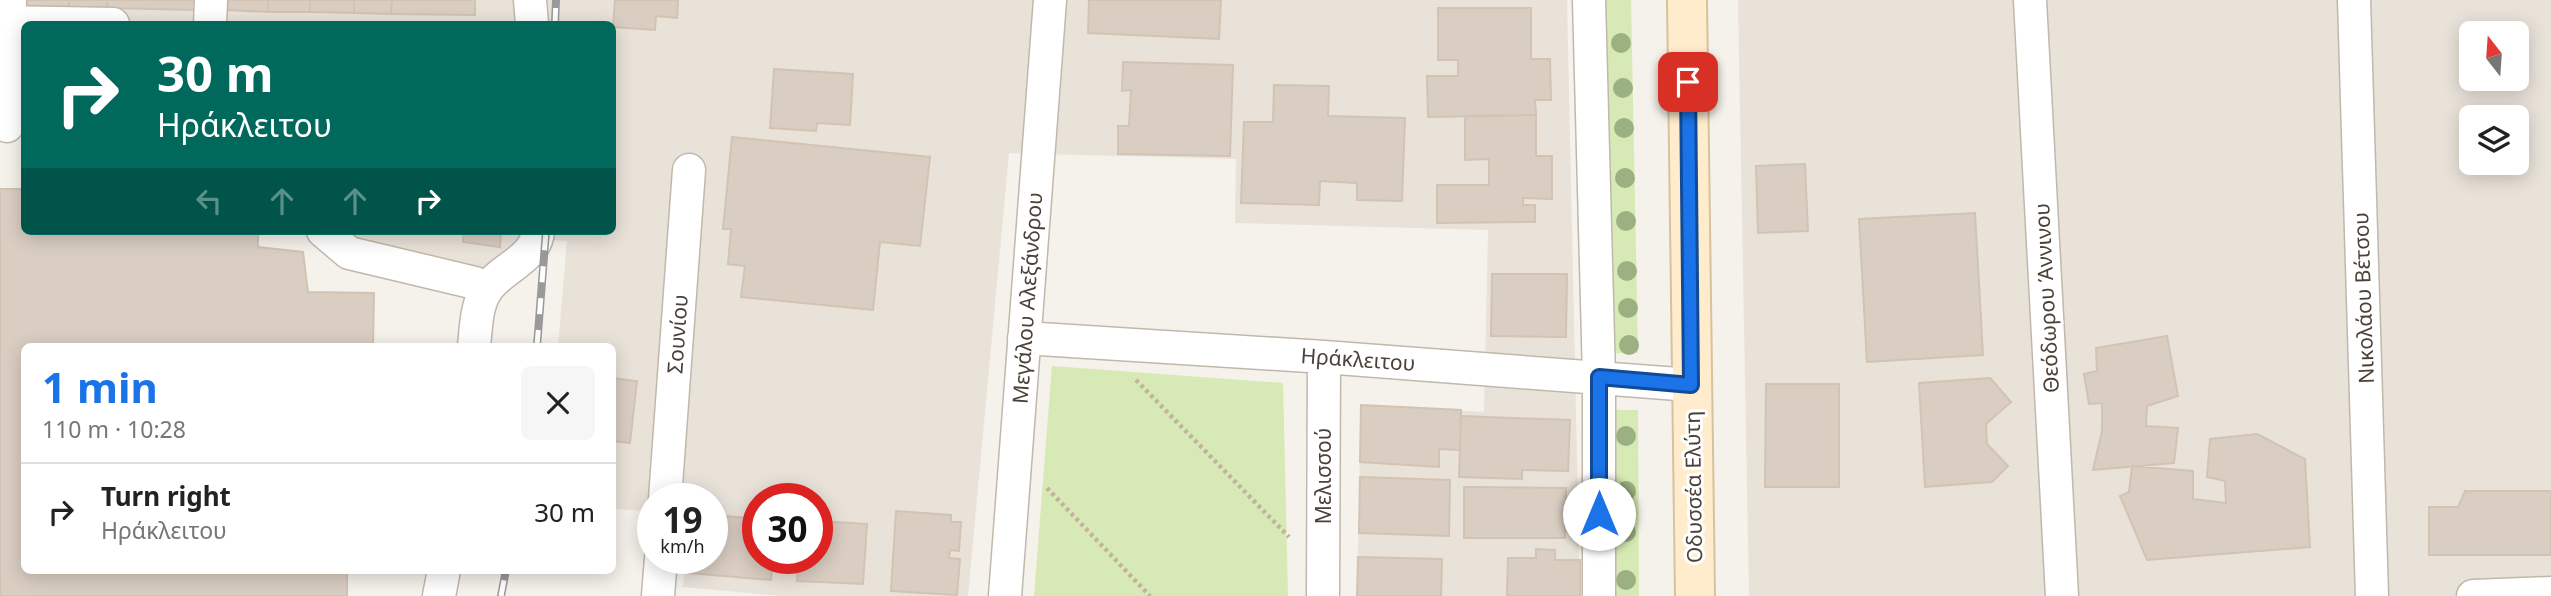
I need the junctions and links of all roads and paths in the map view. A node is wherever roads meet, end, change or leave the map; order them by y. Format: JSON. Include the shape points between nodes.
{"nodes":[{"id":1,"x":211,"y":0,"type":"edge"},
{"id":2,"x":530,"y":0,"type":"edge"},
{"id":3,"x":1050,"y":0,"type":"edge"},
{"id":4,"x":1588,"y":0,"type":"edge"},
{"id":5,"x":1687,"y":0,"type":"edge"},
{"id":6,"x":2030,"y":0,"type":"edge"},
{"id":7,"x":2354,"y":0,"type":"edge"},
{"id":8,"x":6,"y":15,"type":"edge"},
{"id":9,"x":77,"y":21,"type":"edge"},
{"id":10,"x":210,"y":21,"type":"edge"},
{"id":11,"x":532,"y":21,"type":"edge"},
{"id":12,"x":10,"y":126,"type":"edge"},
{"id":13,"x":690,"y":170,"type":"dead end"},
{"id":14,"x":328,"y":235,"type":"edge"},
{"id":15,"x":537,"y":235,"type":"edge"},
{"id":16,"x":485,"y":291,"type":"junction"},
{"id":17,"x":1024,"y":338,"type":"junction"},
{"id":18,"x":1099,"y":342,"type":"junction"},
{"id":19,"x":474,"y":343,"type":"edge"},
{"id":20,"x":1324,"y":357,"type":"junction"},
{"id":21,"x":1599,"y":377,"type":"junction"},
{"id":22,"x":1691,"y":385,"type":"junction"},
{"id":23,"x":1016,"y":456,"type":"junction"},
{"id":24,"x":666,"y":483,"type":"edge"},
{"id":25,"x":443,"y":574,"type":"edge"},
{"id":26,"x":660,"y":574,"type":"edge"},
{"id":27,"x":1323,"y":584,"type":"edge"},
{"id":28,"x":2551,"y":593,"type":"edge"},
{"id":29,"x":439,"y":596,"type":"edge"},
{"id":30,"x":658,"y":596,"type":"edge"},
{"id":31,"x":1005,"y":596,"type":"edge"},
{"id":32,"x":1150,"y":596,"type":"edge"},
{"id":33,"x":1599,"y":596,"type":"edge"},
{"id":34,"x":1695,"y":596,"type":"edge"},
{"id":35,"x":2062,"y":596,"type":"edge"},
{"id":36,"x":2372,"y":596,"type":"edge"},
{"id":37,"x":2473,"y":596,"type":"edge"}],
"edges":[{"from":1,"to":10,"type":"street"},
{"from":2,"to":11,"type":"street"},
{"from":3,"to":17,"type":"street","name":"Μεγάλου Αλεξάνδρου"},
{"from":4,"to":21,"type":"street"},
{"from":5,"to":22,"type":"main road","name":"Οδυσσέα Ελύτη"},
{"from":6,"to":35,"type":"street","name":"Θεόδωρου Άννινου"},
{"from":7,"to":36,"type":"street","name":"Νικολάου Βέτσου"},
{"from":8,"to":9,"type":"street"},
{"from":8,"to":12,"type":"street"},
{"from":13,"to":24,"type":"street","name":"Σουνίου"},
{"from":14,"to":16,"type":"street","via":[[349,253],[475,283]]},
{"from":15,"to":16,"type":"street","via":[[528,252]]},
{"from":16,"to":19,"type":"street"},
{"from":17,"to":18,"type":"street","name":"Ηράκλειτου"},
{"from":17,"to":23,"type":"street","name":"Μεγάλου Αλεξάνδρου"},
{"from":18,"to":20,"type":"street","name":"Ηράκλειτου"},
{"from":18,"to":27,"type":"path"},
{"from":20,"to":21,"type":"street","name":"Ηράκλειτου"},
{"from":20,"to":27,"type":"street","name":"Μελισσού"},
{"from":21,"to":22,"type":"street","name":"Ηράκλειτου"},
{"from":21,"to":33,"type":"street"},
{"from":22,"to":34,"type":"main road","name":"Οδυσσέα Ελύτη"},
{"from":23,"to":31,"type":"street","name":"Μεγάλου Αλεξάνδρου"},
{"from":23,"to":32,"type":"path"},
{"from":25,"to":29,"type":"street"},
{"from":26,"to":30,"type":"street"},
{"from":28,"to":37,"type":"street"}]}
